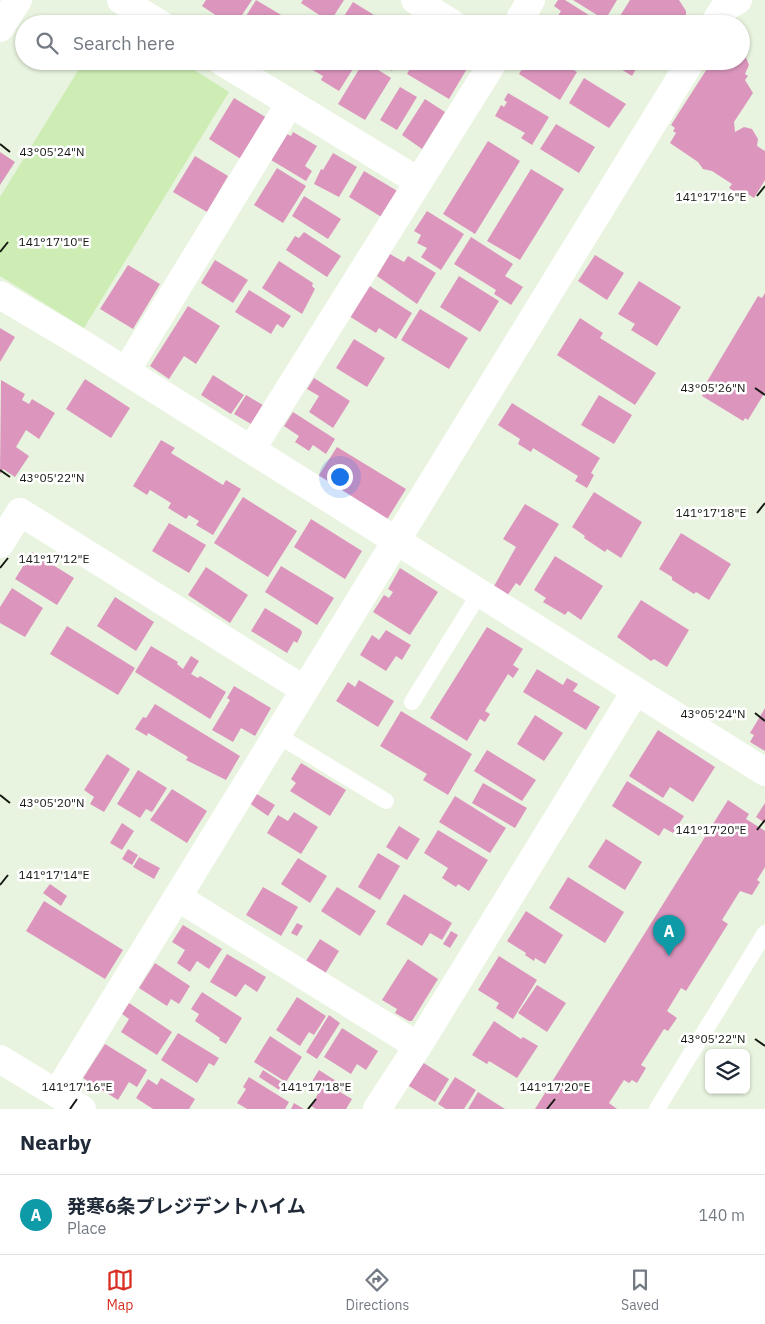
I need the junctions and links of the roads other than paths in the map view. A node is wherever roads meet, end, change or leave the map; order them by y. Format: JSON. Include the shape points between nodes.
{"nodes":[{"id":1,"x":18,"y":0,"type":"edge"},
{"id":2,"x":120,"y":0,"type":"edge"},
{"id":3,"x":415,"y":0,"type":"edge"},
{"id":4,"x":532,"y":0,"type":"edge"},
{"id":5,"x":145,"y":15,"type":"edge"},
{"id":6,"x":439,"y":15,"type":"edge"},
{"id":7,"x":523,"y":15,"type":"edge"},
{"id":8,"x":0,"y":28,"type":"edge"},
{"id":9,"x":236,"y":70,"type":"edge"},
{"id":10,"x":488,"y":70,"type":"edge"},
{"id":11,"x":685,"y":70,"type":"edge"},
{"id":12,"x":290,"y":103,"type":"junction"},
{"id":13,"x":418,"y":181,"type":"junction"},
{"id":14,"x":0,"y":295,"type":"edge"},
{"id":15,"x":126,"y":372,"type":"junction"},
{"id":16,"x":251,"y":450,"type":"junction"},
{"id":17,"x":396,"y":541,"type":"junction"},
{"id":18,"x":0,"y":544,"type":"edge"},
{"id":19,"x":479,"y":594,"type":"junction"},
{"id":20,"x":305,"y":690,"type":"junction"},
{"id":21,"x":635,"y":692,"type":"junction"},
{"id":22,"x":412,"y":702,"type":"dead end"},
{"id":23,"x":277,"y":735,"type":"junction"},
{"id":24,"x":765,"y":772,"type":"edge"},
{"id":25,"x":386,"y":801,"type":"dead end"},
{"id":26,"x":177,"y":897,"type":"junction"},
{"id":27,"x":765,"y":934,"type":"edge"},
{"id":28,"x":418,"y":1046,"type":"junction"},
{"id":29,"x":0,"y":1059,"type":"edge"},
{"id":30,"x":57,"y":1093,"type":"junction"},
{"id":31,"x":82,"y":1109,"type":"edge"},
{"id":32,"x":377,"y":1109,"type":"edge"},
{"id":33,"x":657,"y":1109,"type":"edge"}],
"edges":[{"from":1,"to":8,"type":"street"},
{"from":2,"to":5,"type":"street"},
{"from":3,"to":6,"type":"street"},
{"from":4,"to":7,"type":"street"},
{"from":9,"to":12,"type":"street"},
{"from":10,"to":13,"type":"street"},
{"from":11,"to":17,"type":"street"},
{"from":12,"to":13,"type":"street"},
{"from":12,"to":15,"type":"street"},
{"from":13,"to":16,"type":"street"},
{"from":14,"to":15,"type":"street"},
{"from":15,"to":16,"type":"street"},
{"from":16,"to":17,"type":"street"},
{"from":17,"to":19,"type":"street"},
{"from":17,"to":20,"type":"street"},
{"from":18,"to":20,"type":"street","via":[[20,512]]},
{"from":19,"to":21,"type":"street"},
{"from":19,"to":22,"type":"lane"},
{"from":20,"to":23,"type":"street"},
{"from":21,"to":24,"type":"street"},
{"from":21,"to":28,"type":"street"},
{"from":23,"to":25,"type":"lane"},
{"from":23,"to":26,"type":"street"},
{"from":26,"to":28,"type":"street"},
{"from":26,"to":30,"type":"street"},
{"from":27,"to":33,"type":"lane"},
{"from":28,"to":32,"type":"street"},
{"from":29,"to":30,"type":"street"},
{"from":30,"to":31,"type":"street"}]}
